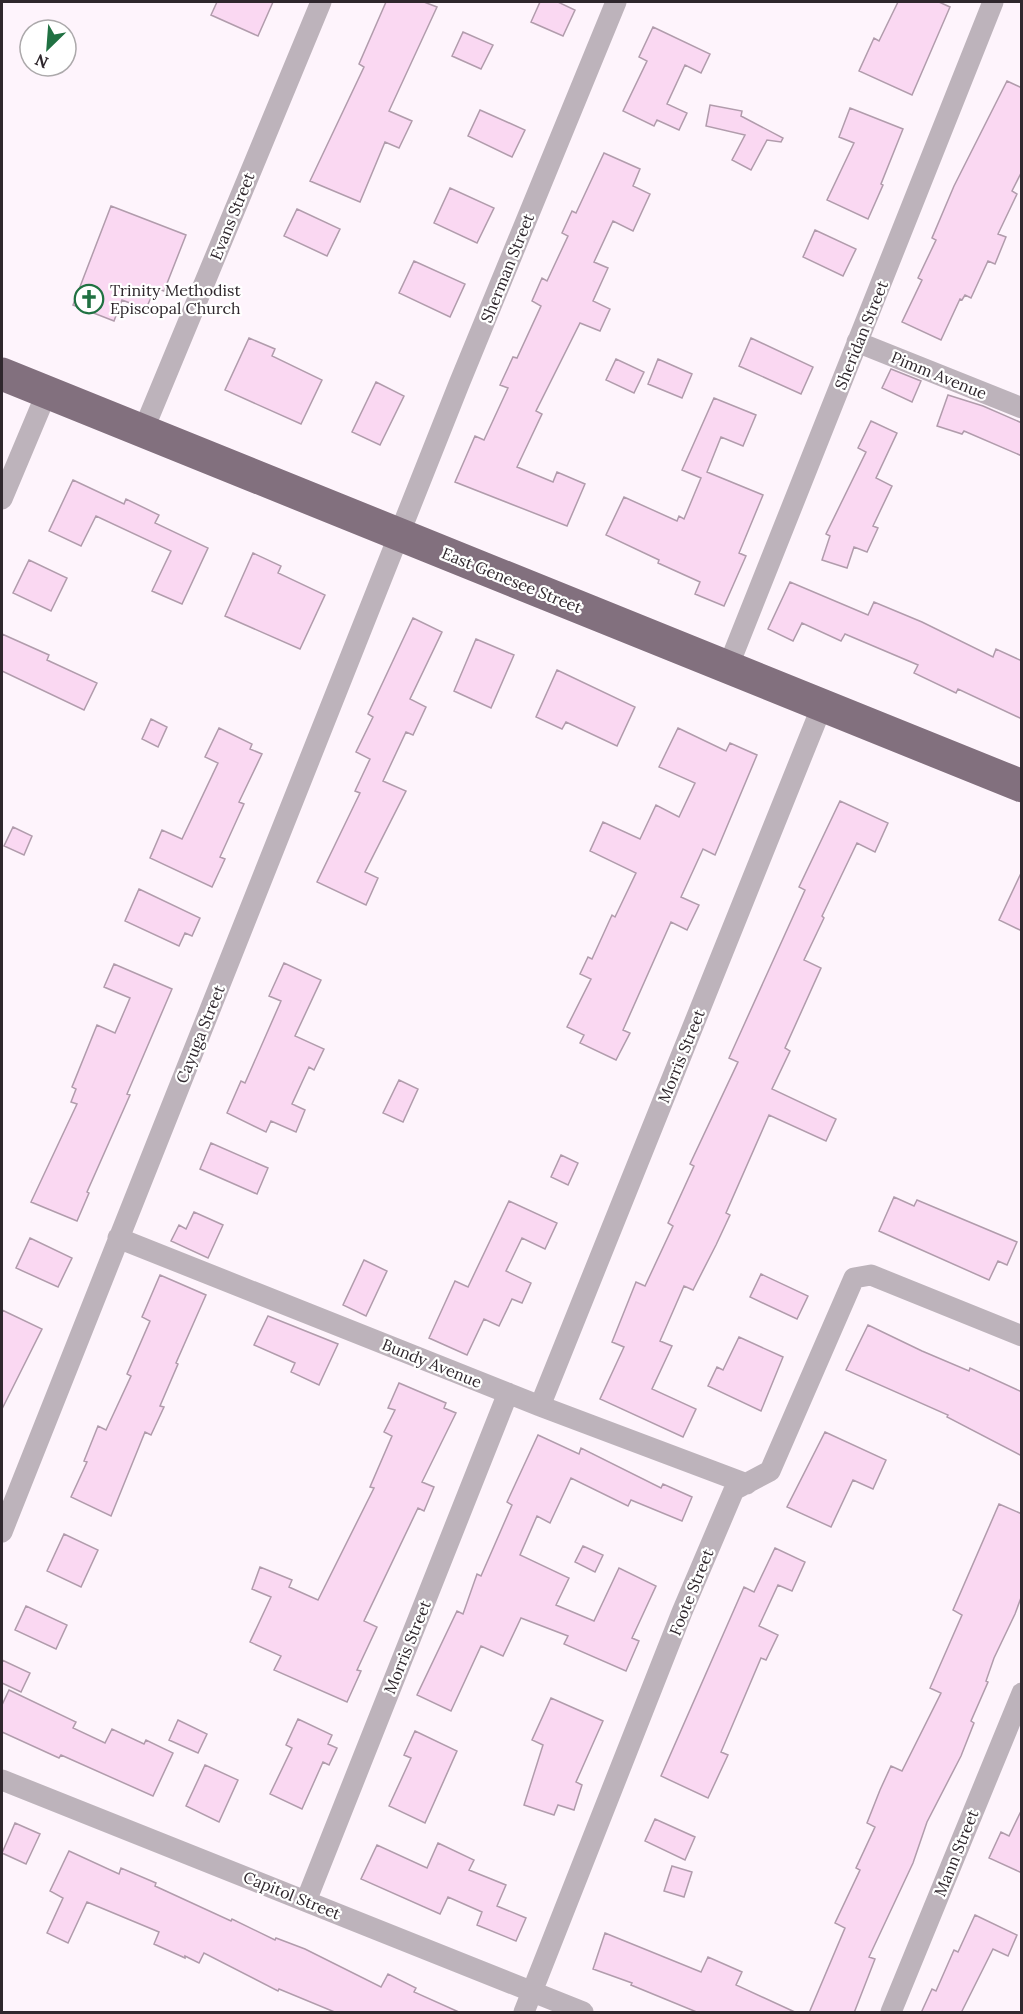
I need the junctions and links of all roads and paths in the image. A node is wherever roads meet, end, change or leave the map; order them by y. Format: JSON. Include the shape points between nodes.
{"nodes":[{"id":1,"x":321,"y":2,"type":"edge"},
{"id":2,"x":616,"y":2,"type":"edge"},
{"id":3,"x":993,"y":2,"type":"edge"},
{"id":4,"x":857,"y":342,"type":"junction"},
{"id":5,"x":2,"y":374,"type":"edge"},
{"id":6,"x":47,"y":392,"type":"junction"},
{"id":7,"x":1022,"y":408,"type":"edge"},
{"id":8,"x":143,"y":431,"type":"junction"},
{"id":9,"x":2,"y":499,"type":"edge"},
{"id":10,"x":401,"y":536,"type":"junction"},
{"id":11,"x":728,"y":667,"type":"junction"},
{"id":12,"x":822,"y":706,"type":"junction"},
{"id":13,"x":1022,"y":786,"type":"edge"},
{"id":14,"x":118,"y":1238,"type":"junction"},
{"id":15,"x":1022,"y":1336,"type":"edge"},
{"id":16,"x":508,"y":1393,"type":"junction"},
{"id":17,"x":540,"y":1406,"type":"junction"},
{"id":18,"x":747,"y":1484,"type":"junction"},
{"id":19,"x":2,"y":1532,"type":"edge"},
{"id":20,"x":1022,"y":1693,"type":"edge"},
{"id":21,"x":2,"y":1780,"type":"edge"},
{"id":22,"x":306,"y":1901,"type":"junction"},
{"id":23,"x":532,"y":1992,"type":"junction"},
{"id":24,"x":524,"y":2013,"type":"edge"},
{"id":25,"x":582,"y":2013,"type":"edge"},
{"id":26,"x":891,"y":2013,"type":"edge"}],
"edges":[{"from":1,"to":8,"type":"street","name":"Evans Street"},
{"from":2,"to":10,"type":"street","name":"Sherman Street"},
{"from":3,"to":4,"type":"street","name":"Sheridan Street"},
{"from":4,"to":7,"type":"street","name":"Pimm Avenue"},
{"from":4,"to":11,"type":"street","name":"Sheridan Street"},
{"from":5,"to":6,"type":"highway","name":"East Genesee Street"},
{"from":6,"to":8,"type":"highway","name":"East Genesee Street"},
{"from":6,"to":9,"type":"street"},
{"from":8,"to":10,"type":"highway","name":"East Genesee Street"},
{"from":10,"to":11,"type":"highway","name":"East Genesee Street"},
{"from":10,"to":14,"type":"street","name":"Cayuga Street"},
{"from":11,"to":12,"type":"highway","name":"East Genesee Street"},
{"from":12,"to":13,"type":"highway","name":"East Genesee Street"},
{"from":12,"to":17,"type":"street","name":"Morris Street"},
{"from":14,"to":16,"type":"street","name":"Bundy Avenue"},
{"from":14,"to":19,"type":"street","name":"Cayuga Street"},
{"from":15,"to":18,"type":"street","name":"Foote Street","via":[[871,1275],[854,1278],[770,1471]]},
{"from":16,"to":17,"type":"street","name":"Bundy Avenue"},
{"from":16,"to":22,"type":"street","name":"Morris Street"},
{"from":17,"to":18,"type":"street","name":"Bundy Avenue"},
{"from":18,"to":23,"type":"street","name":"Foote Street","via":[[734,1490],[682,1612]]},
{"from":20,"to":26,"type":"street","name":"Mann Street"},
{"from":21,"to":22,"type":"street","name":"Capitol Street"},
{"from":22,"to":23,"type":"street","name":"Capitol Street"},
{"from":23,"to":24,"type":"street","name":"Foote Street"},
{"from":23,"to":25,"type":"street","name":"Capitol Street"}]}
